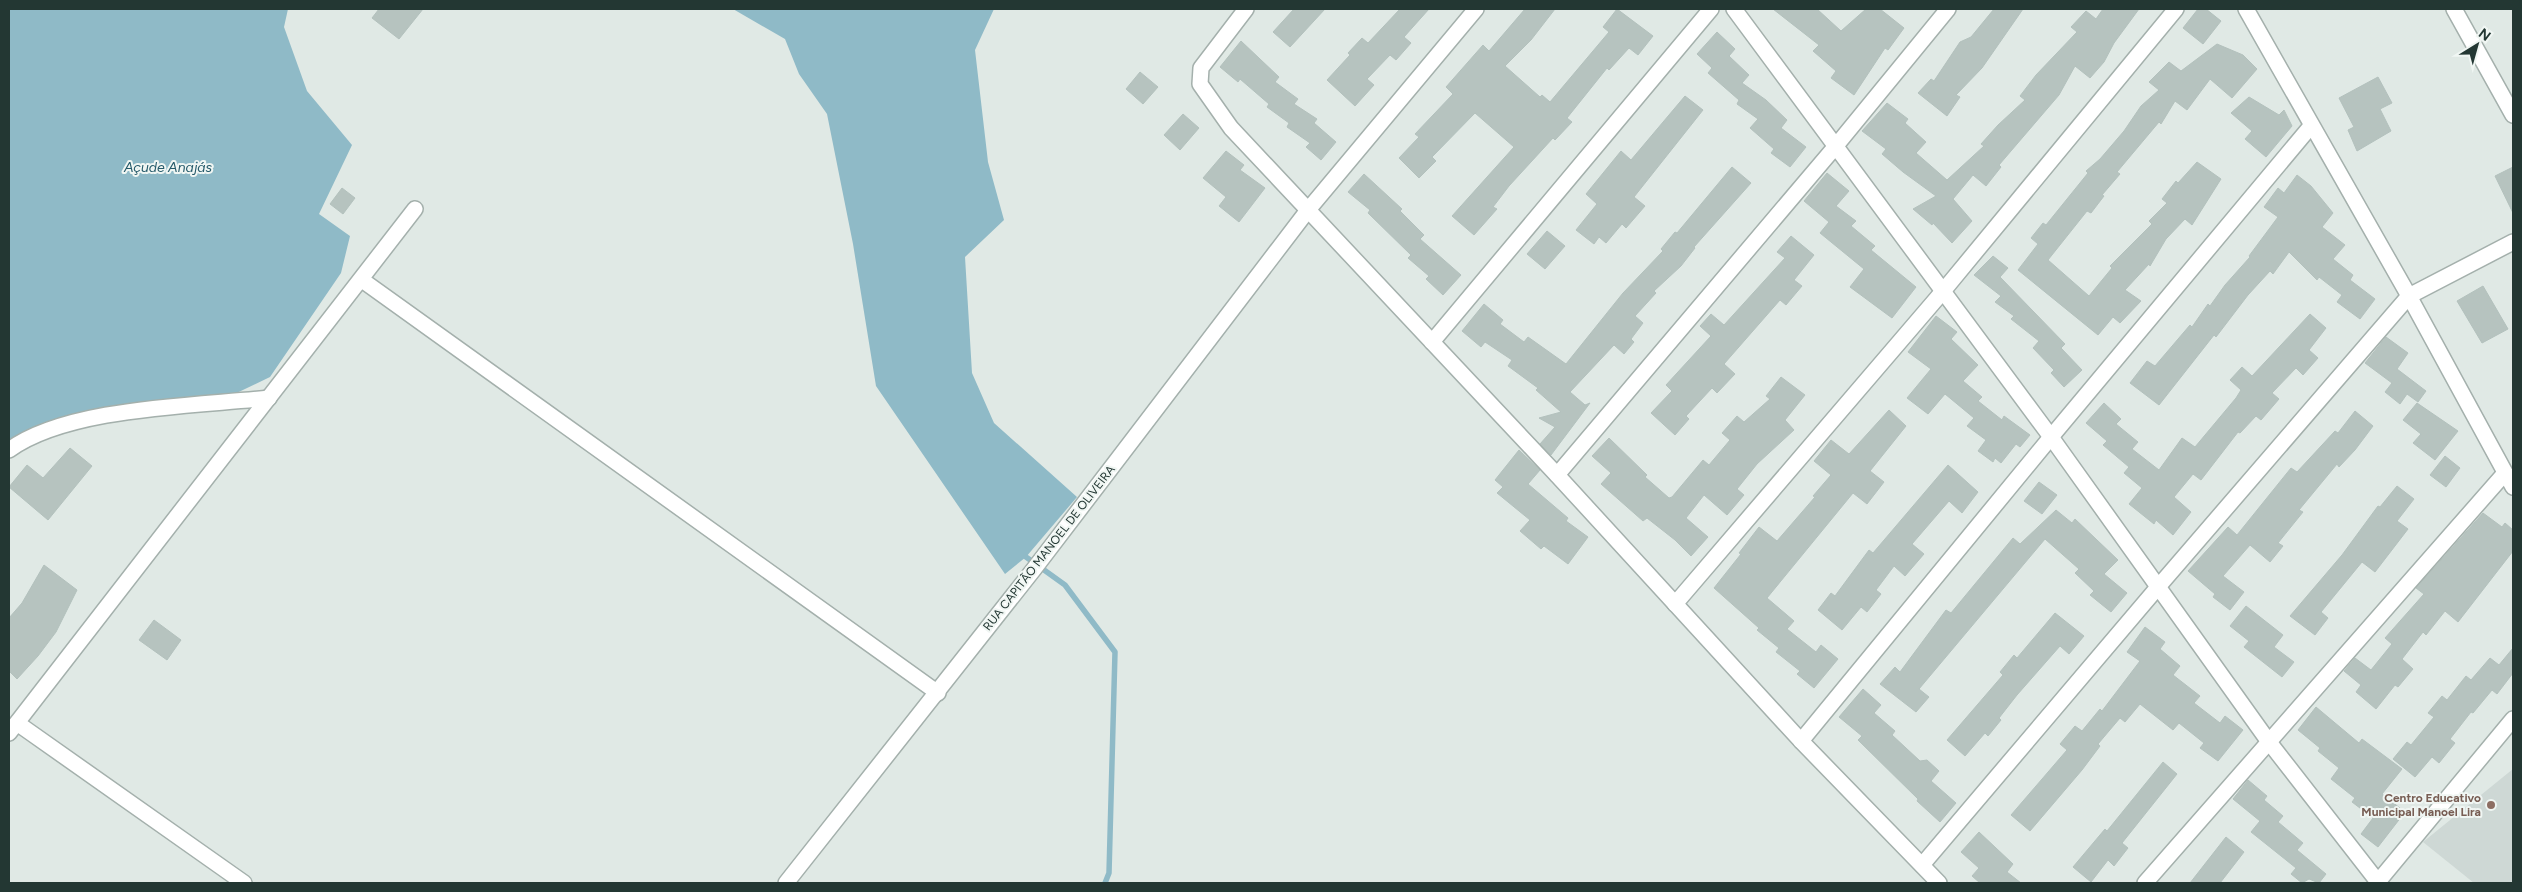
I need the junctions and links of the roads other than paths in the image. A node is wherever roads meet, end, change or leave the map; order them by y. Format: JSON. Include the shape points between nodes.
{"nodes":[{"id":1,"x":1246,"y":9,"type":"edge"},
{"id":2,"x":1476,"y":9,"type":"edge"},
{"id":3,"x":1711,"y":9,"type":"edge"},
{"id":4,"x":1734,"y":9,"type":"edge"},
{"id":5,"x":1948,"y":9,"type":"edge"},
{"id":6,"x":2176,"y":9,"type":"edge"},
{"id":7,"x":2246,"y":9,"type":"edge"},
{"id":8,"x":2454,"y":9,"type":"edge"},
{"id":9,"x":2513,"y":115,"type":"edge"},
{"id":10,"x":2310,"y":126,"type":"junction"},
{"id":11,"x":1835,"y":147,"type":"junction"},
{"id":12,"x":415,"y":209,"type":"dead end"},
{"id":13,"x":1308,"y":210,"type":"junction"},
{"id":14,"x":2513,"y":242,"type":"edge"},
{"id":15,"x":362,"y":280,"type":"junction"},
{"id":16,"x":1944,"y":290,"type":"junction"},
{"id":17,"x":2409,"y":296,"type":"junction"},
{"id":18,"x":1432,"y":342,"type":"junction"},
{"id":19,"x":269,"y":398,"type":"junction"},
{"id":20,"x":2051,"y":437,"type":"junction"},
{"id":21,"x":9,"y":450,"type":"edge"},
{"id":22,"x":2505,"y":473,"type":"junction"},
{"id":23,"x":1557,"y":475,"type":"junction"},
{"id":24,"x":2513,"y":487,"type":"edge"},
{"id":25,"x":2158,"y":587,"type":"junction"},
{"id":26,"x":1675,"y":604,"type":"junction"},
{"id":27,"x":938,"y":693,"type":"junction"},
{"id":28,"x":2513,"y":719,"type":"edge"},
{"id":29,"x":13,"y":728,"type":"edge"},
{"id":30,"x":1801,"y":741,"type":"junction"},
{"id":31,"x":2268,"y":742,"type":"junction"},
{"id":32,"x":1922,"y":865,"type":"junction"},
{"id":33,"x":244,"y":883,"type":"edge"},
{"id":34,"x":786,"y":883,"type":"edge"},
{"id":35,"x":1939,"y":883,"type":"edge"},
{"id":36,"x":2145,"y":883,"type":"edge"},
{"id":37,"x":2378,"y":883,"type":"edge"}],
"edges":[{"from":1,"to":13,"type":"street","via":[[1201,68],[1200,84],[1232,128]]},
{"from":2,"to":13,"type":"street","name":"RUA CAPITÃO MANOEL DE OLIVEIRA"},
{"from":3,"to":18,"type":"street"},
{"from":4,"to":11,"type":"street"},
{"from":5,"to":11,"type":"street"},
{"from":6,"to":16,"type":"street"},
{"from":7,"to":10,"type":"street"},
{"from":8,"to":9,"type":"street"},
{"from":10,"to":17,"type":"street"},
{"from":10,"to":20,"type":"street"},
{"from":11,"to":16,"type":"street"},
{"from":11,"to":23,"type":"street"},
{"from":12,"to":15,"type":"street"},
{"from":13,"to":18,"type":"street"},
{"from":13,"to":27,"type":"street","name":"RUA CAPITÃO MANOEL DE OLIVEIRA"},
{"from":14,"to":17,"type":"street"},
{"from":15,"to":19,"type":"street"},
{"from":15,"to":27,"type":"street"},
{"from":16,"to":20,"type":"street"},
{"from":16,"to":26,"type":"street"},
{"from":17,"to":22,"type":"street"},
{"from":17,"to":25,"type":"street"},
{"from":18,"to":23,"type":"street"},
{"from":19,"to":21,"type":"street","via":[[114,414],[25,438]]},
{"from":19,"to":29,"type":"street"},
{"from":20,"to":25,"type":"street"},
{"from":20,"to":30,"type":"street"},
{"from":22,"to":24,"type":"street"},
{"from":22,"to":31,"type":"street"},
{"from":23,"to":26,"type":"street"},
{"from":25,"to":31,"type":"street"},
{"from":25,"to":32,"type":"street"},
{"from":26,"to":30,"type":"street"},
{"from":27,"to":34,"type":"street","name":"RUA CAPITÃO MANOEL DE OLIVEIRA"},
{"from":28,"to":37,"type":"street"},
{"from":29,"to":33,"type":"street"},
{"from":30,"to":32,"type":"street"},
{"from":31,"to":36,"type":"street"},
{"from":31,"to":37,"type":"street"},
{"from":32,"to":35,"type":"street"}]}
